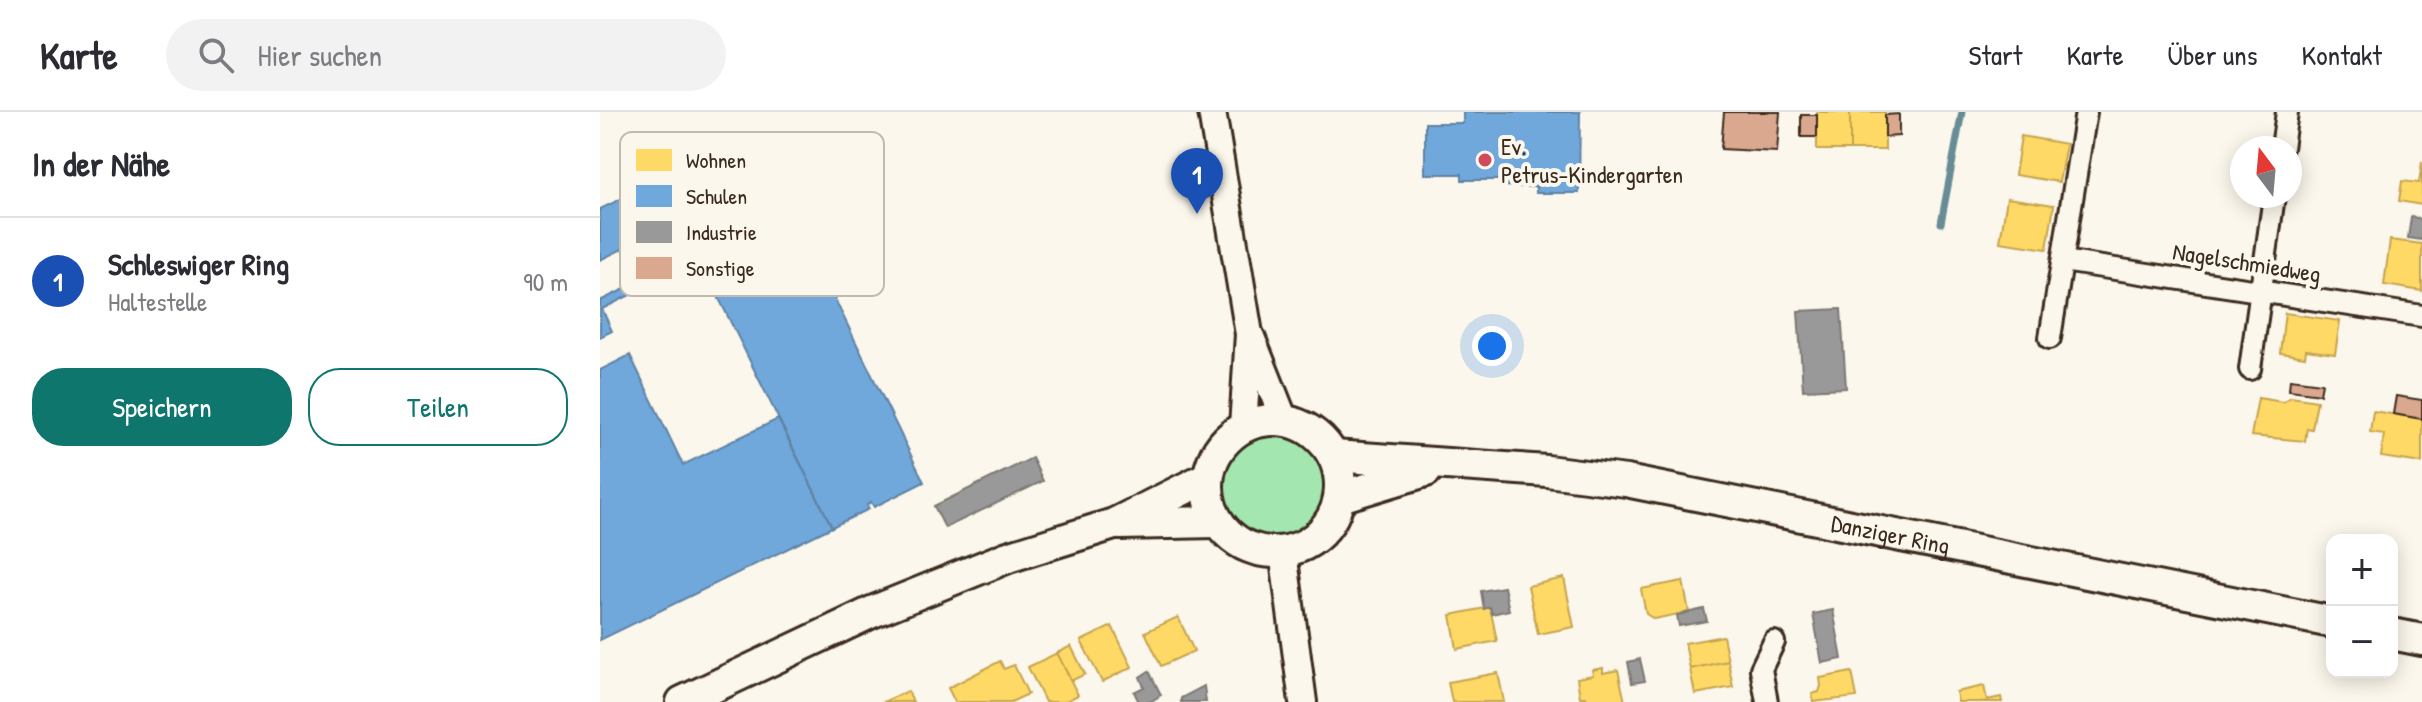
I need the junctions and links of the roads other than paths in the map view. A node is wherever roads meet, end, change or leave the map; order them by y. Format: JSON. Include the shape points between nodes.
{"nodes":[{"id":1,"x":1212,"y":112,"type":"edge"},
{"id":2,"x":2086,"y":112,"type":"edge"},
{"id":3,"x":2287,"y":112,"type":"edge"},
{"id":4,"x":2284,"y":136,"type":"edge"},
{"id":5,"x":2272,"y":208,"type":"edge"},
{"id":6,"x":2063,"y":261,"type":"junction"},
{"id":7,"x":2260,"y":290,"type":"junction"},
{"id":8,"x":2422,"y":316,"type":"edge"},
{"id":9,"x":1249,"y":334,"type":"junction"},
{"id":10,"x":2050,"y":338,"type":"dead end"},
{"id":11,"x":2250,"y":369,"type":"dead end"},
{"id":12,"x":1284,"y":420,"type":"junction"},
{"id":13,"x":1243,"y":427,"type":"junction"},
{"id":14,"x":1333,"y":456,"type":"junction"},
{"id":15,"x":1447,"y":465,"type":"junction"},
{"id":16,"x":1208,"y":477,"type":"junction"},
{"id":17,"x":1340,"y":497,"type":"junction"},
{"id":18,"x":1217,"y":522,"type":"junction"},
{"id":19,"x":1114,"y":524,"type":"junction"},
{"id":20,"x":1283,"y":552,"type":"junction"},
{"id":21,"x":2326,"y":621,"type":"edge"},
{"id":22,"x":2398,"y":635,"type":"edge"},
{"id":23,"x":2422,"y":640,"type":"edge"},
{"id":24,"x":1774,"y":642,"type":"dead end"},
{"id":25,"x":682,"y":702,"type":"edge"},
{"id":26,"x":1303,"y":702,"type":"edge"},
{"id":27,"x":1767,"y":702,"type":"edge"}],
"edges":[{"from":1,"to":9,"type":"street"},
{"from":2,"to":6,"type":"street"},
{"from":3,"to":4,"type":"street"},
{"from":5,"to":7,"type":"street"},
{"from":6,"to":7,"type":"street","name":"Nagelschmiedweg"},
{"from":6,"to":10,"type":"street"},
{"from":7,"to":8,"type":"street","name":"Nagelschmiedweg"},
{"from":7,"to":11,"type":"street"},
{"from":9,"to":12,"type":"street"},
{"from":9,"to":13,"type":"street"},
{"from":12,"to":13,"type":"main road"},
{"from":12,"to":14,"type":"main road","via":[[1321,439]]},
{"from":13,"to":16,"type":"main road","via":[[1226,439]]},
{"from":14,"to":15,"type":"main road","name":"Danziger Ring"},
{"from":14,"to":17,"type":"main road"},
{"from":15,"to":17,"type":"main road","name":"Danziger Ring"},
{"from":15,"to":21,"type":"main road","name":"Danziger Ring","via":[[1626,481]]},
{"from":16,"to":18,"type":"main road","via":[[1208,498]]},
{"from":16,"to":19,"type":"main road"},
{"from":17,"to":20,"type":"main road","via":[[1320,534]]},
{"from":18,"to":19,"type":"main road"},
{"from":18,"to":20,"type":"main road","via":[[1234,540],[1257,551]]},
{"from":19,"to":25,"type":"main road","via":[[1008,557],[886,606]]},
{"from":20,"to":26,"type":"street"},
{"from":22,"to":23,"type":"main road"},
{"from":24,"to":27,"type":"street","via":[[1761,669]]}]}
